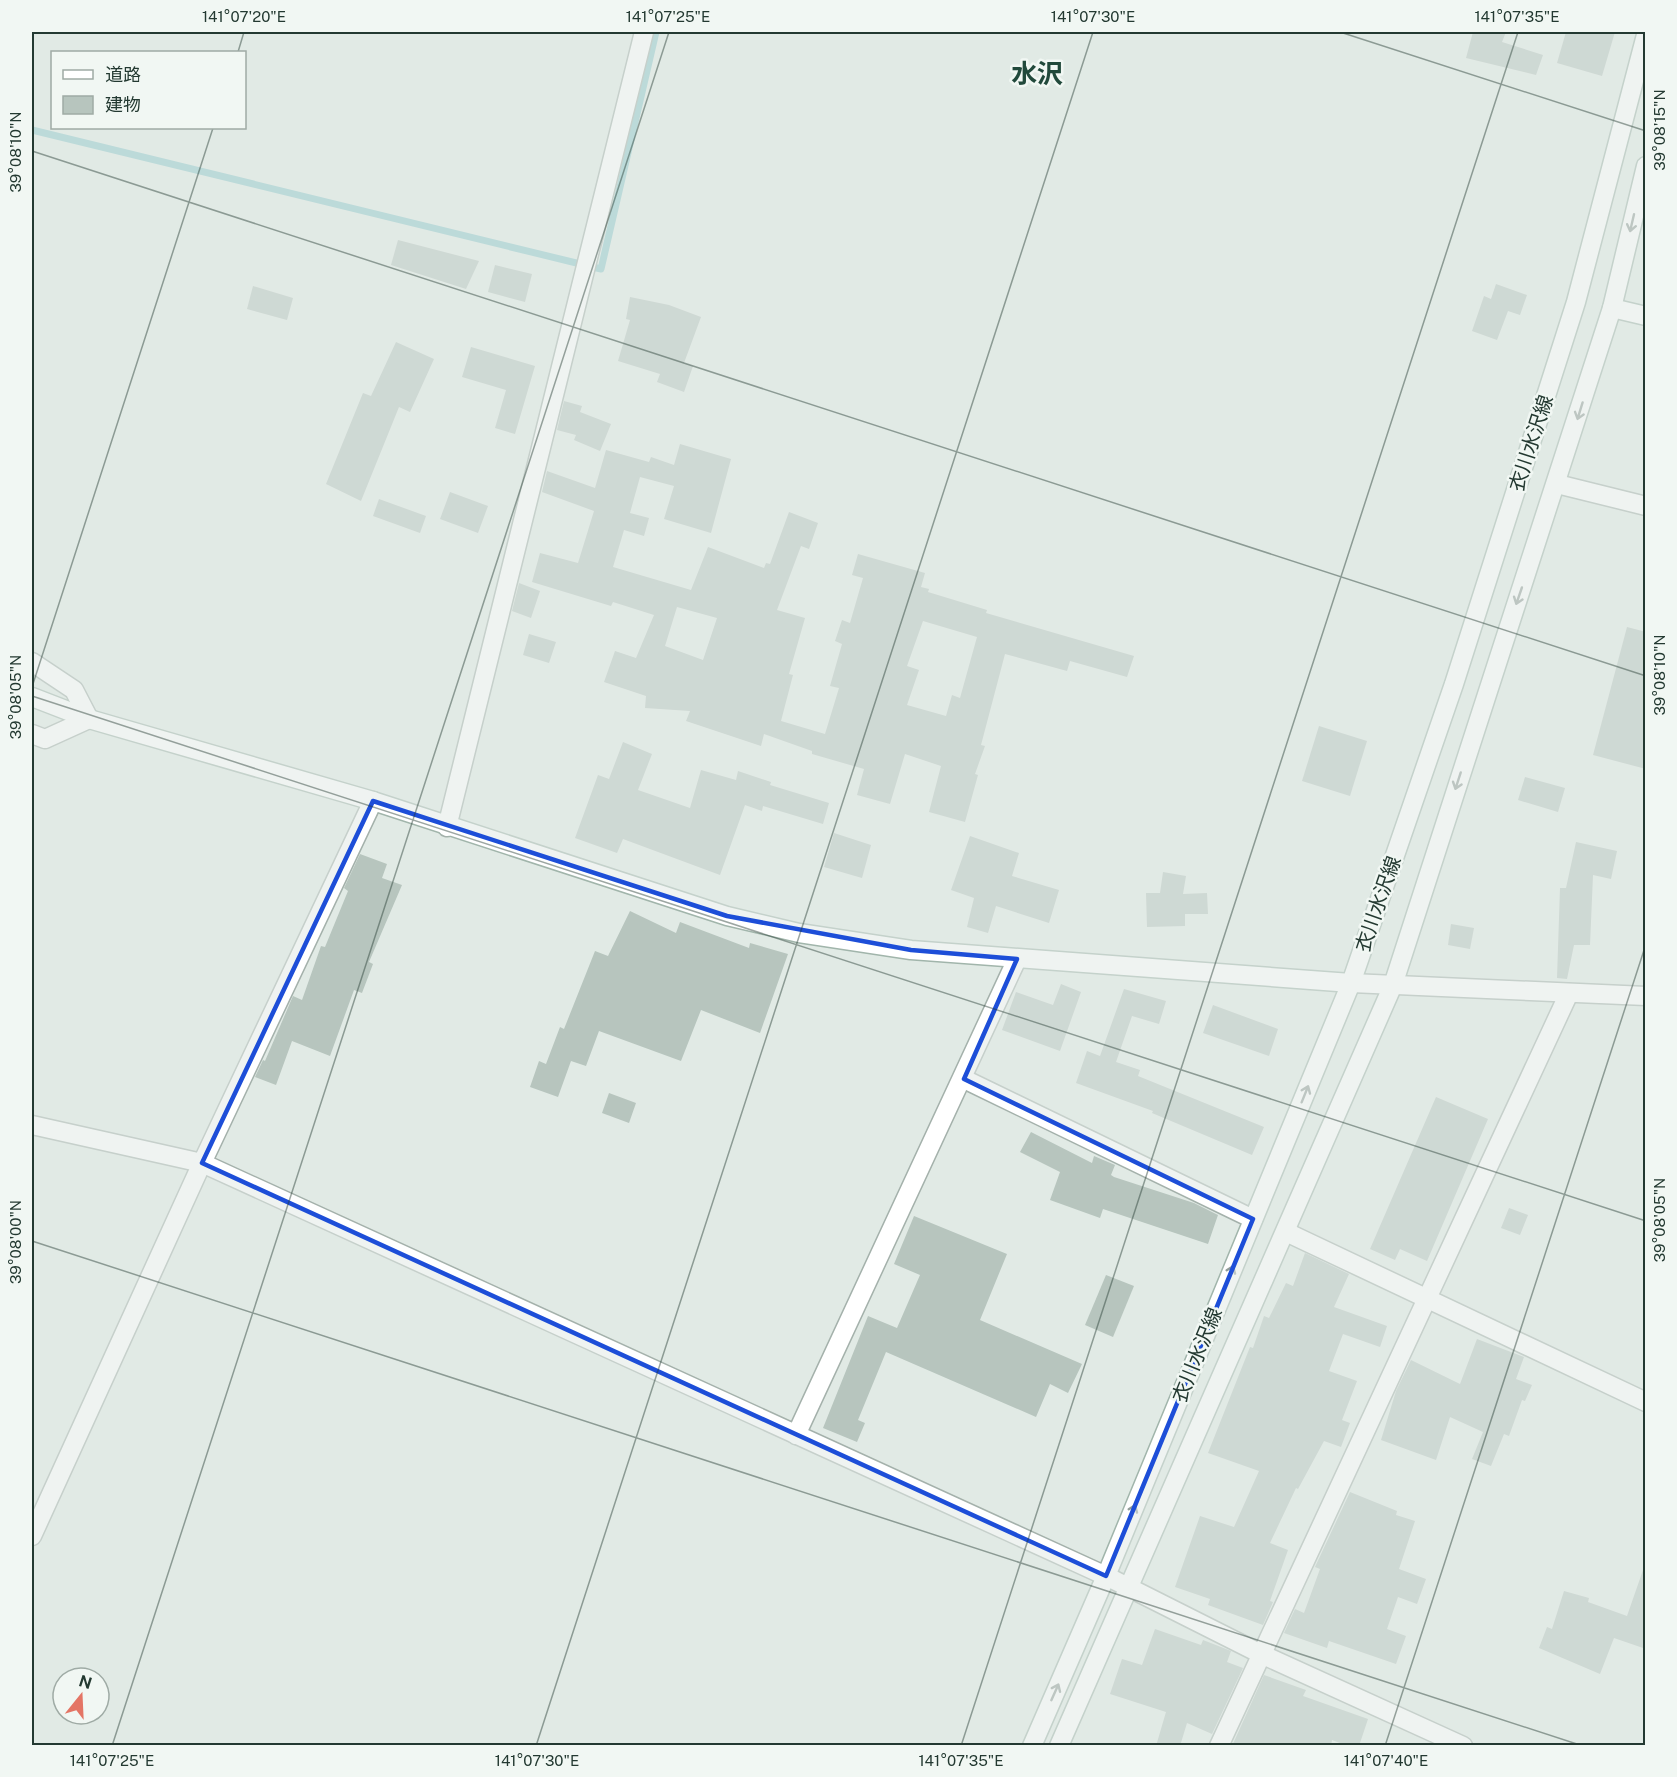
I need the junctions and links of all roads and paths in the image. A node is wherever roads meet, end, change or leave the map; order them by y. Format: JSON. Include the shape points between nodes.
{"nodes":[{"id":1,"x":644,"y":32,"type":"edge"},
{"id":2,"x":1646,"y":35,"type":"edge"},
{"id":3,"x":1646,"y":166,"type":"edge"},
{"id":4,"x":1612,"y":308,"type":"junction"},
{"id":5,"x":1646,"y":316,"type":"edge"},
{"id":6,"x":1557,"y":484,"type":"junction"},
{"id":7,"x":1646,"y":506,"type":"edge"},
{"id":8,"x":32,"y":662,"type":"edge"},
{"id":9,"x":32,"y":697,"type":"edge"},
{"id":10,"x":89,"y":719,"type":"junction"},
{"id":11,"x":32,"y":734,"type":"edge"},
{"id":12,"x":373,"y":801,"type":"junction"},
{"id":13,"x":447,"y":827,"type":"junction"},
{"id":14,"x":1017,"y":959,"type":"junction"},
{"id":15,"x":1351,"y":983,"type":"junction"},
{"id":16,"x":1393,"y":985,"type":"junction"},
{"id":17,"x":1569,"y":993,"type":"junction"},
{"id":18,"x":1646,"y":996,"type":"edge"},
{"id":19,"x":964,"y":1079,"type":"junction"},
{"id":20,"x":32,"y":1125,"type":"edge"},
{"id":21,"x":202,"y":1163,"type":"junction"},
{"id":22,"x":1253,"y":1218,"type":"junction"},
{"id":23,"x":1286,"y":1232,"type":"junction"},
{"id":24,"x":1425,"y":1299,"type":"junction"},
{"id":25,"x":1646,"y":1402,"type":"edge"},
{"id":26,"x":796,"y":1435,"type":"junction"},
{"id":27,"x":32,"y":1536,"type":"edge"},
{"id":28,"x":1106,"y":1576,"type":"junction"},
{"id":29,"x":1127,"y":1588,"type":"junction"},
{"id":30,"x":1261,"y":1654,"type":"junction"},
{"id":31,"x":1032,"y":1746,"type":"edge"},
{"id":32,"x":1059,"y":1746,"type":"edge"},
{"id":33,"x":1219,"y":1746,"type":"edge"},
{"id":34,"x":1463,"y":1746,"type":"edge"}],
"edges":[{"from":1,"to":13,"type":"street"},
{"from":2,"to":15,"type":"street","name":"衣川水沢線","via":[[1576,302],[1454,684]]},
{"from":3,"to":4,"type":"street","name":"衣川水沢線","one_way":true},
{"from":4,"to":5,"type":"street"},
{"from":4,"to":6,"type":"street","name":"衣川水沢線","one_way":true},
{"from":6,"to":7,"type":"street"},
{"from":6,"to":16,"type":"street","name":"衣川水沢線","one_way":true},
{"from":8,"to":10,"type":"street","via":[[74,690]]},
{"from":9,"to":10,"type":"street"},
{"from":10,"to":11,"type":"street","via":[[45,739]]},
{"from":10,"to":12,"type":"street"},
{"from":12,"to":13,"type":"street"},
{"from":12,"to":21,"type":"street"},
{"from":13,"to":14,"type":"street","via":[[738,918],[800,933],[911,950]]},
{"from":14,"to":15,"type":"street"},
{"from":14,"to":19,"type":"street"},
{"from":15,"to":16,"type":"street"},
{"from":22,"to":15,"type":"street","name":"衣川水沢線","one_way":true},
{"from":16,"to":17,"type":"street"},
{"from":16,"to":23,"type":"street","name":"衣川水沢線"},
{"from":17,"to":18,"type":"street"},
{"from":17,"to":24,"type":"street"},
{"from":19,"to":22,"type":"street"},
{"from":19,"to":26,"type":"street"},
{"from":20,"to":21,"type":"street"},
{"from":21,"to":26,"type":"street"},
{"from":21,"to":27,"type":"street"},
{"from":28,"to":22,"type":"street","name":"衣川水沢線","one_way":true},
{"from":23,"to":24,"type":"street"},
{"from":23,"to":29,"type":"street","name":"衣川水沢線"},
{"from":24,"to":25,"type":"street"},
{"from":24,"to":30,"type":"street"},
{"from":26,"to":28,"type":"street"},
{"from":28,"to":29,"type":"street"},
{"from":31,"to":28,"type":"street","name":"衣川水沢線","one_way":true},
{"from":29,"to":30,"type":"street"},
{"from":29,"to":32,"type":"street","name":"衣川水沢線"},
{"from":30,"to":33,"type":"street"},
{"from":30,"to":34,"type":"street"}]}
